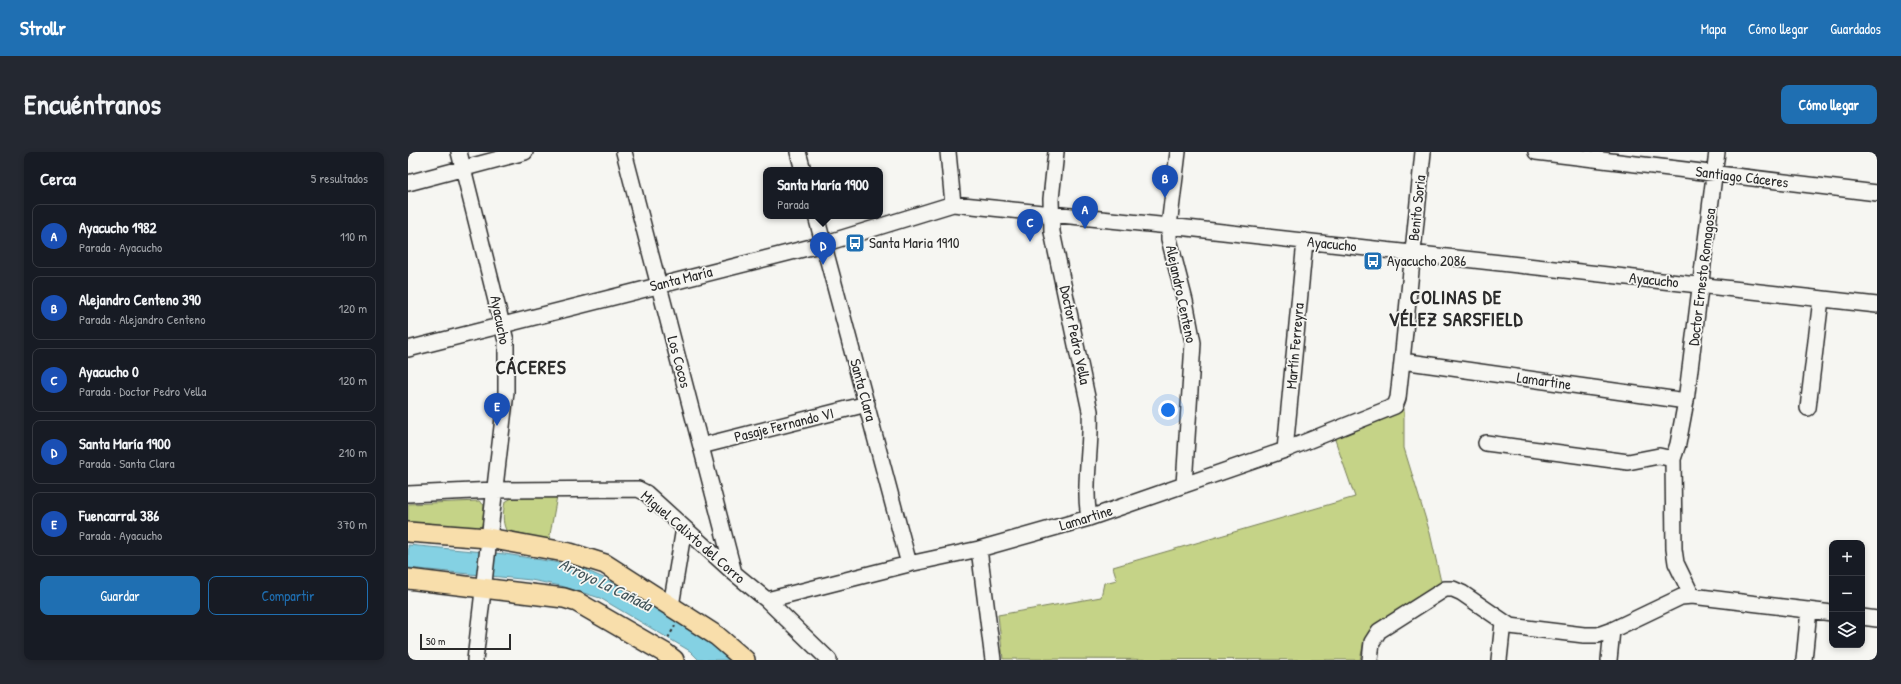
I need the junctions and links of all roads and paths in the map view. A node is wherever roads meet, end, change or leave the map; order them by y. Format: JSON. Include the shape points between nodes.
{"nodes":[{"id":1,"x":459,"y":152,"type":"edge"},
{"id":2,"x":525,"y":152,"type":"edge"},
{"id":3,"x":624,"y":152,"type":"edge"},
{"id":4,"x":798,"y":152,"type":"edge"},
{"id":5,"x":948,"y":152,"type":"edge"},
{"id":6,"x":1056,"y":152,"type":"edge"},
{"id":7,"x":1178,"y":152,"type":"edge"},
{"id":8,"x":1423,"y":152,"type":"edge"},
{"id":9,"x":1536,"y":152,"type":"edge"},
{"id":10,"x":1717,"y":152,"type":"edge"},
{"id":11,"x":1571,"y":154,"type":"edge"},
{"id":12,"x":802,"y":167,"type":"edge"},
{"id":13,"x":463,"y":168,"type":"junction"},
{"id":14,"x":1714,"y":174,"type":"junction"},
{"id":15,"x":408,"y":183,"type":"edge"},
{"id":16,"x":1877,"y":193,"type":"edge"},
{"id":17,"x":953,"y":204,"type":"junction"},
{"id":18,"x":1051,"y":213,"type":"junction"},
{"id":19,"x":817,"y":219,"type":"edge"},
{"id":20,"x":1169,"y":226,"type":"junction"},
{"id":21,"x":1305,"y":241,"type":"junction"},
{"id":22,"x":823,"y":244,"type":"junction"},
{"id":23,"x":1413,"y":253,"type":"junction"},
{"id":24,"x":659,"y":285,"type":"junction"},
{"id":25,"x":1701,"y":285,"type":"junction"},
{"id":26,"x":1821,"y":298,"type":"junction"},
{"id":27,"x":1877,"y":305,"type":"edge"},
{"id":28,"x":503,"y":324,"type":"junction"},
{"id":29,"x":408,"y":349,"type":"edge"},
{"id":30,"x":1402,"y":361,"type":"junction"},
{"id":31,"x":1686,"y":401,"type":"junction"},
{"id":32,"x":867,"y":404,"type":"junction"},
{"id":33,"x":1395,"y":406,"type":"joint"},
{"id":34,"x":1808,"y":408,"type":"dead end"},
{"id":35,"x":1486,"y":443,"type":"dead end"},
{"id":36,"x":701,"y":446,"type":"junction"},
{"id":37,"x":1285,"y":450,"type":"junction"},
{"id":38,"x":1673,"y":459,"type":"junction"},
{"id":39,"x":1184,"y":485,"type":"junction"},
{"id":40,"x":495,"y":490,"type":"junction"},
{"id":41,"x":408,"y":494,"type":"edge"},
{"id":42,"x":1089,"y":518,"type":"junction"},
{"id":43,"x":684,"y":528,"type":"junction"},
{"id":44,"x":408,"y":532,"type":"edge"},
{"id":45,"x":488,"y":542,"type":"junction"},
{"id":46,"x":979,"y":549,"type":"junction"},
{"id":47,"x":909,"y":564,"type":"junction"},
{"id":48,"x":734,"y":573,"type":"junction"},
{"id":49,"x":408,"y":579,"type":"edge"},
{"id":50,"x":484,"y":583,"type":"junction"},
{"id":51,"x":1692,"y":596,"type":"junction"},
{"id":52,"x":767,"y":600,"type":"junction"},
{"id":53,"x":677,"y":609,"type":"junction"},
{"id":54,"x":1809,"y":610,"type":"junction"},
{"id":55,"x":1829,"y":613,"type":"edge"},
{"id":56,"x":1865,"y":617,"type":"edge"},
{"id":57,"x":1877,"y":619,"type":"edge"},
{"id":58,"x":1503,"y":622,"type":"junction"},
{"id":59,"x":1612,"y":630,"type":"junction"},
{"id":60,"x":666,"y":656,"type":"edge"},
{"id":61,"x":475,"y":660,"type":"edge"},
{"id":62,"x":745,"y":660,"type":"edge"},
{"id":63,"x":829,"y":660,"type":"edge"},
{"id":64,"x":993,"y":660,"type":"edge"},
{"id":65,"x":1370,"y":660,"type":"edge"},
{"id":66,"x":1499,"y":660,"type":"edge"},
{"id":67,"x":1609,"y":660,"type":"edge"},
{"id":68,"x":1804,"y":660,"type":"edge"}],
"edges":[{"from":1,"to":13,"type":"street","name":"Ayacucho"},
{"from":2,"to":13,"type":"street"},
{"from":3,"to":24,"type":"street","name":"Los Cocos"},
{"from":4,"to":12,"type":"street"},
{"from":5,"to":17,"type":"street"},
{"from":6,"to":18,"type":"street","name":"Doctor Pedro Vella"},
{"from":7,"to":20,"type":"street","name":"Alejandro Centeno"},
{"from":8,"to":23,"type":"street","name":"Benito Soria"},
{"from":9,"to":11,"type":"street","name":"Santiago Cáceres"},
{"from":10,"to":14,"type":"street","name":"Doctor Ernesto Romagosa"},
{"from":11,"to":14,"type":"street","name":"Santiago Cáceres"},
{"from":13,"to":15,"type":"street"},
{"from":13,"to":28,"type":"street","name":"Ayacucho"},
{"from":14,"to":16,"type":"street","name":"Santiago Cáceres"},
{"from":14,"to":25,"type":"street","name":"Doctor Ernesto Romagosa"},
{"from":17,"to":18,"type":"street","name":"Ayacucho"},
{"from":17,"to":22,"type":"street","name":"Santa María"},
{"from":18,"to":20,"type":"street","name":"Ayacucho"},
{"from":18,"to":42,"type":"street","name":"Doctor Pedro Vella","via":[[1052,232],[1090,411],[1086,502]]},
{"from":19,"to":22,"type":"street","name":"Santa Clara"},
{"from":20,"to":21,"type":"street","name":"Ayacucho"},
{"from":20,"to":39,"type":"street","name":"Alejandro Centeno","via":[[1169,239],[1193,343]]},
{"from":21,"to":23,"type":"street","name":"Ayacucho"},
{"from":21,"to":37,"type":"street","name":"Martín Ferreyra"},
{"from":22,"to":24,"type":"street","name":"Santa María"},
{"from":22,"to":32,"type":"street","name":"Santa Clara"},
{"from":23,"to":25,"type":"street","name":"Ayacucho"},
{"from":23,"to":30,"type":"street","name":"Benito Soria"},
{"from":24,"to":28,"type":"street","name":"Santa María"},
{"from":24,"to":36,"type":"street","name":"Los Cocos"},
{"from":25,"to":26,"type":"street","name":"Ayacucho"},
{"from":25,"to":31,"type":"street","name":"Doctor Ernesto Romagosa"},
{"from":26,"to":27,"type":"street","name":"Ayacucho"},
{"from":26,"to":34,"type":"street"},
{"from":28,"to":29,"type":"street","name":"Santa María"},
{"from":28,"to":40,"type":"street","name":"Ayacucho","via":[[506,341],[506,392]]},
{"from":30,"to":31,"type":"street","name":"Lamartine"},
{"from":30,"to":33,"type":"street","name":"Benito Soria"},
{"from":31,"to":38,"type":"street","name":"Doctor Ernesto Romagosa"},
{"from":32,"to":36,"type":"street","name":"Pasaje Fernando VI"},
{"from":32,"to":47,"type":"street","name":"Santa Clara"},
{"from":33,"to":37,"type":"street","name":"Lamartine"},
{"from":35,"to":38,"type":"street","via":[[1628,462],[1659,456]]},
{"from":36,"to":48,"type":"street","name":"Los Cocos"},
{"from":37,"to":39,"type":"street","name":"Lamartine"},
{"from":38,"to":51,"type":"street","name":"Doctor Ernesto Romagosa","via":[[1674,549],[1676,563]]},
{"from":39,"to":42,"type":"street","name":"Lamartine"},
{"from":40,"to":41,"type":"street","name":"Miguel Calixto del Corro"},
{"from":40,"to":43,"type":"street","name":"Miguel Calixto del Corro","via":[[638,489],[646,493]]},
{"from":40,"to":45,"type":"street","name":"Ayacucho"},
{"from":42,"to":46,"type":"street","name":"Lamartine"},
{"from":43,"to":48,"type":"street","name":"Miguel Calixto del Corro"},
{"from":43,"to":53,"type":"street"},
{"from":44,"to":45,"type":"main road"},
{"from":45,"to":50,"type":"street","name":"Ayacucho"},
{"from":45,"to":53,"type":"main road","via":[[570,554],[605,564]]},
{"from":46,"to":47,"type":"street","name":"Lamartine"},
{"from":46,"to":64,"type":"street"},
{"from":47,"to":52,"type":"street","name":"Lamartine"},
{"from":48,"to":52,"type":"street","name":"Miguel Calixto del Corro"},
{"from":49,"to":50,"type":"main road"},
{"from":50,"to":60,"type":"main road","via":[[577,602]]},
{"from":50,"to":61,"type":"street","name":"Ayacucho"},
{"from":51,"to":54,"type":"street"},
{"from":51,"to":59,"type":"street","via":[[1672,600]]},
{"from":52,"to":63,"type":"street","name":"Miguel Calixto del Corro"},
{"from":53,"to":60,"type":"path"},
{"from":53,"to":62,"type":"main road","via":[[717,636]]},
{"from":54,"to":55,"type":"street"},
{"from":54,"to":68,"type":"street"},
{"from":56,"to":57,"type":"street"},
{"from":58,"to":59,"type":"street","via":[[1519,628],[1584,635],[1598,635]]},
{"from":58,"to":65,"type":"street","via":[[1462,593],[1454,589],[1445,590],[1379,631],[1372,642]]},
{"from":58,"to":66,"type":"street"},
{"from":59,"to":67,"type":"street"}]}
